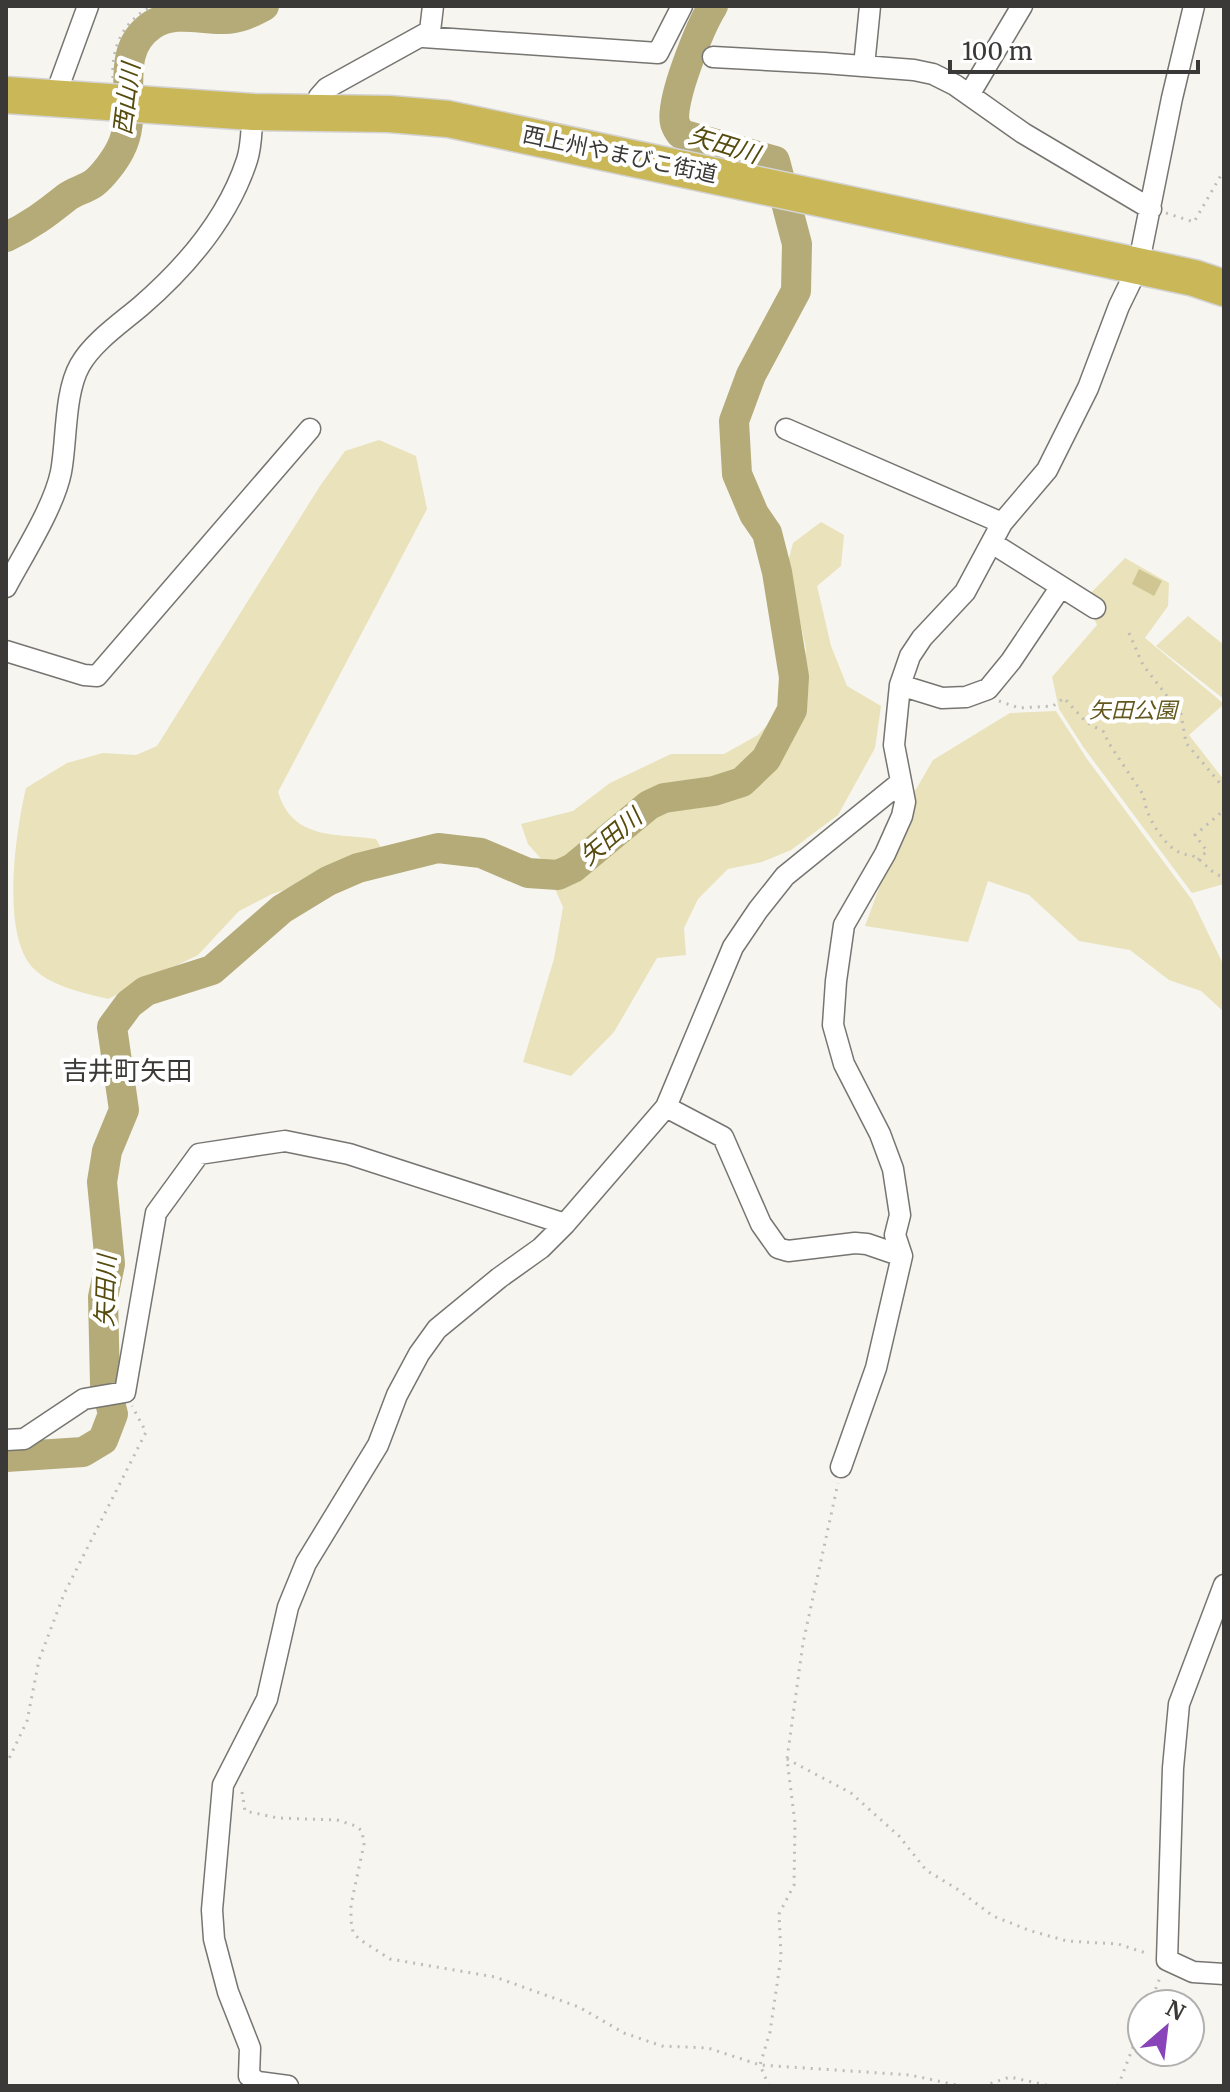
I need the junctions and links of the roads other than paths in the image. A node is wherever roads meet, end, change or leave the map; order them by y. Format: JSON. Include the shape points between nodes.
{"nodes":[{"id":1,"x":88,"y":6,"type":"edge"},
{"id":2,"x":433,"y":6,"type":"edge"},
{"id":3,"x":682,"y":6,"type":"edge"},
{"id":4,"x":870,"y":6,"type":"edge"},
{"id":5,"x":1022,"y":6,"type":"edge"},
{"id":6,"x":1194,"y":6,"type":"edge"},
{"id":7,"x":423,"y":37,"type":"junction"},
{"id":8,"x":713,"y":57,"type":"dead end"},
{"id":9,"x":864,"y":66,"type":"junction"},
{"id":10,"x":6,"y":95,"type":"edge"},
{"id":11,"x":969,"y":95,"type":"junction"},
{"id":12,"x":54,"y":99,"type":"junction"},
{"id":13,"x":253,"y":112,"type":"junction"},
{"id":14,"x":314,"y":113,"type":"junction"},
{"id":15,"x":1151,"y":209,"type":"junction"},
{"id":16,"x":1138,"y":267,"type":"junction"},
{"id":17,"x":1224,"y":288,"type":"edge"},
{"id":18,"x":310,"y":429,"type":"dead end"},
{"id":19,"x":786,"y":429,"type":"dead end"},
{"id":20,"x":1002,"y":523,"type":"junction"},
{"id":21,"x":992,"y":543,"type":"junction"},
{"id":22,"x":6,"y":587,"type":"edge"},
{"id":23,"x":1060,"y":588,"type":"junction"},
{"id":24,"x":1095,"y":608,"type":"dead end"},
{"id":25,"x":6,"y":651,"type":"edge"},
{"id":26,"x":900,"y":685,"type":"junction"},
{"id":27,"x":901,"y":782,"type":"junction"},
{"id":28,"x":666,"y":1107,"type":"junction"},
{"id":29,"x":565,"y":1224,"type":"junction"},
{"id":30,"x":902,"y":1256,"type":"junction"},
{"id":31,"x":6,"y":1440,"type":"edge"},
{"id":32,"x":841,"y":1467,"type":"road end"},
{"id":33,"x":1224,"y":1585,"type":"edge"},
{"id":34,"x":1224,"y":1974,"type":"edge"},
{"id":35,"x":288,"y":2086,"type":"edge"}],
"edges":[{"from":1,"to":12,"type":"street"},
{"from":2,"to":7,"type":"street","via":[[430,31]]},
{"from":3,"to":7,"type":"street","via":[[658,53]]},
{"from":4,"to":9,"type":"street"},
{"from":5,"to":11,"type":"street"},
{"from":6,"to":15,"type":"street"},
{"from":7,"to":14,"type":"street","via":[[327,88]]},
{"from":8,"to":9,"type":"street"},
{"from":9,"to":11,"type":"street","via":[[933,74]]},
{"from":10,"to":12,"type":"highway","name":"西上州やまびこ街道"},
{"from":11,"to":15,"type":"street"},
{"from":12,"to":13,"type":"highway","name":"西上州やまびこ街道","via":[[126,99]]},
{"from":13,"to":14,"type":"highway","name":"西上州やまびこ街道"},
{"from":13,"to":22,"type":"street","via":[[247,159],[201,245],[80,366],[58,483]]},
{"from":14,"to":16,"type":"highway","name":"西上州やまびこ街道","via":[[404,115],[501,128]]},
{"from":15,"to":16,"type":"street"},
{"from":16,"to":17,"type":"highway","name":"西上州やまびこ街道"},
{"from":16,"to":20,"type":"street","via":[[1057,452]]},
{"from":18,"to":25,"type":"street","via":[[97,676]]},
{"from":19,"to":20,"type":"street"},
{"from":20,"to":21,"type":"street"},
{"from":21,"to":23,"type":"street"},
{"from":21,"to":26,"type":"street","via":[[965,592],[910,656]]},
{"from":23,"to":24,"type":"street"},
{"from":23,"to":26,"type":"street","via":[[988,689],[942,698]]},
{"from":26,"to":27,"type":"street","via":[[894,745]]},
{"from":27,"to":28,"type":"street","via":[[785,876],[758,910],[733,947]]},
{"from":27,"to":30,"type":"street","via":[[902,816],[844,925],[833,1025],[844,1064],[893,1169],[900,1215],[895,1235]]},
{"from":28,"to":29,"type":"street"},
{"from":28,"to":30,"type":"street","via":[[723,1137],[761,1224],[778,1248],[855,1243]]},
{"from":29,"to":31,"type":"street","via":[[349,1154],[285,1141],[199,1154],[156,1213],[125,1392],[84,1399],[24,1439]]},
{"from":29,"to":35,"type":"street","via":[[446,1322],[419,1354],[378,1445],[306,1563],[288,1607],[267,1699],[223,1785],[214,1939],[250,2048],[249,2076]]},
{"from":30,"to":32,"type":"street","via":[[876,1368]]},
{"from":33,"to":34,"type":"street","via":[[1179,1704],[1167,1960],[1193,1972]]}]}
